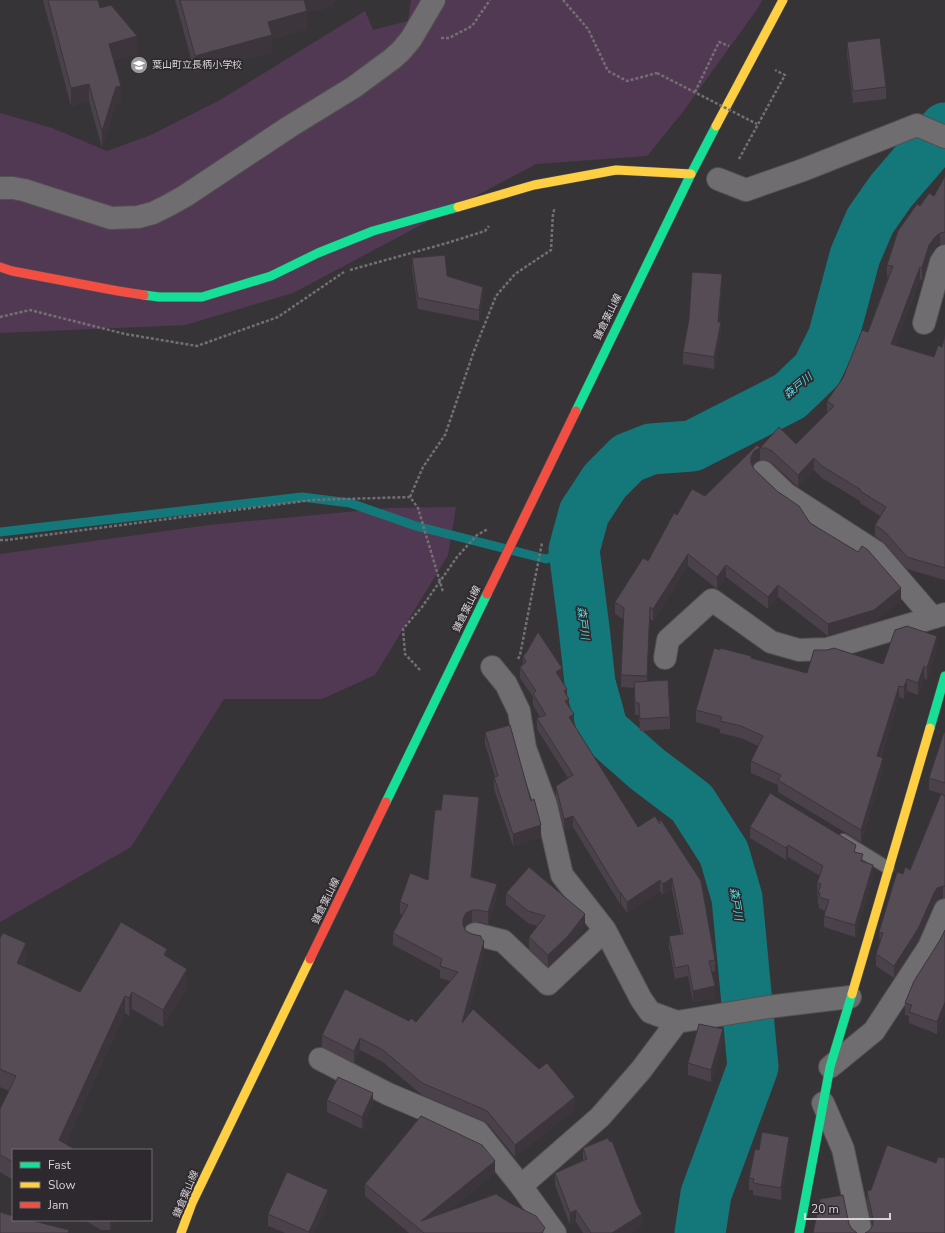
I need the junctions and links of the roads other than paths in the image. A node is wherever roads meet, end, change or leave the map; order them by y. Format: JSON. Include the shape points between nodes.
{"nodes":[{"id":1,"x":434,"y":0,"type":"edge"},
{"id":2,"x":783,"y":0,"type":"edge"},
{"id":3,"x":945,"y":137,"type":"edge"},
{"id":4,"x":691,"y":174,"type":"junction"},
{"id":5,"x":718,"y":178,"type":"dead end"},
{"id":6,"x":0,"y":188,"type":"edge"},
{"id":7,"x":945,"y":256,"type":"edge"},
{"id":8,"x":0,"y":267,"type":"edge"},
{"id":9,"x":924,"y":323,"type":"dead end"},
{"id":10,"x":763,"y":472,"type":"dead end"},
{"id":11,"x":939,"y":615,"type":"edge"},
{"id":12,"x":665,"y":658,"type":"dead end"},
{"id":13,"x":492,"y":667,"type":"dead end"},
{"id":14,"x":945,"y":676,"type":"edge"},
{"id":15,"x":942,"y":704,"type":"edge"},
{"id":16,"x":835,"y":835,"type":"edge"},
{"id":17,"x":888,"y":868,"type":"junction"},
{"id":18,"x":945,"y":910,"type":"edge"},
{"id":19,"x":605,"y":930,"type":"junction"},
{"id":20,"x":475,"y":934,"type":"edge"},
{"id":21,"x":850,"y":997,"type":"junction"},
{"id":22,"x":677,"y":1022,"type":"junction"},
{"id":23,"x":320,"y":1059,"type":"dead end"},
{"id":24,"x":830,"y":1067,"type":"junction"},
{"id":25,"x":823,"y":1103,"type":"junction"},
{"id":26,"x":521,"y":1186,"type":"junction"},
{"id":27,"x":181,"y":1233,"type":"edge"},
{"id":28,"x":555,"y":1233,"type":"edge"},
{"id":29,"x":799,"y":1233,"type":"edge"},
{"id":30,"x":861,"y":1233,"type":"edge"}],
"edges":[{"from":1,"to":6,"type":"street","via":[[411,39],[392,59],[354,87],[185,196],[153,213],[138,217],[111,218],[24,190]]},
{"from":2,"to":4,"type":"main road","name":"鎌倉葉山線"},
{"from":3,"to":5,"type":"street","via":[[917,126],[746,190]]},
{"from":4,"to":8,"type":"main road","via":[[616,170],[534,185],[372,232],[318,252],[271,276],[202,297],[158,297]]},
{"from":4,"to":27,"type":"main road","name":"鎌倉葉山線","via":[[239,1106],[192,1204]]},
{"from":7,"to":9,"type":"street","via":[[941,262]]},
{"from":10,"to":11,"type":"street","via":[[786,494],[876,552]]},
{"from":11,"to":12,"type":"street","via":[[827,649],[799,650],[771,642],[712,600],[668,640]]},
{"from":13,"to":19,"type":"street","via":[[506,684],[519,711],[524,748],[546,805],[562,875]]},
{"from":14,"to":15,"type":"main road"},
{"from":15,"to":17,"type":"main road"},
{"from":16,"to":17,"type":"lane"},
{"from":17,"to":21,"type":"main road"},
{"from":18,"to":24,"type":"street","via":[[929,947],[874,1031]]},
{"from":19,"to":20,"type":"street","via":[[548,984],[503,942]]},
{"from":19,"to":22,"type":"street","via":[[650,1012]]},
{"from":21,"to":22,"type":"street"},
{"from":21,"to":24,"type":"main road"},
{"from":22,"to":26,"type":"street","via":[[641,1070],[600,1117]]},
{"from":23,"to":26,"type":"street","via":[[388,1094],[478,1132]]},
{"from":24,"to":25,"type":"main road"},
{"from":25,"to":29,"type":"main road"},
{"from":25,"to":30,"type":"street","via":[[843,1149]]},
{"from":26,"to":28,"type":"street"}]}
